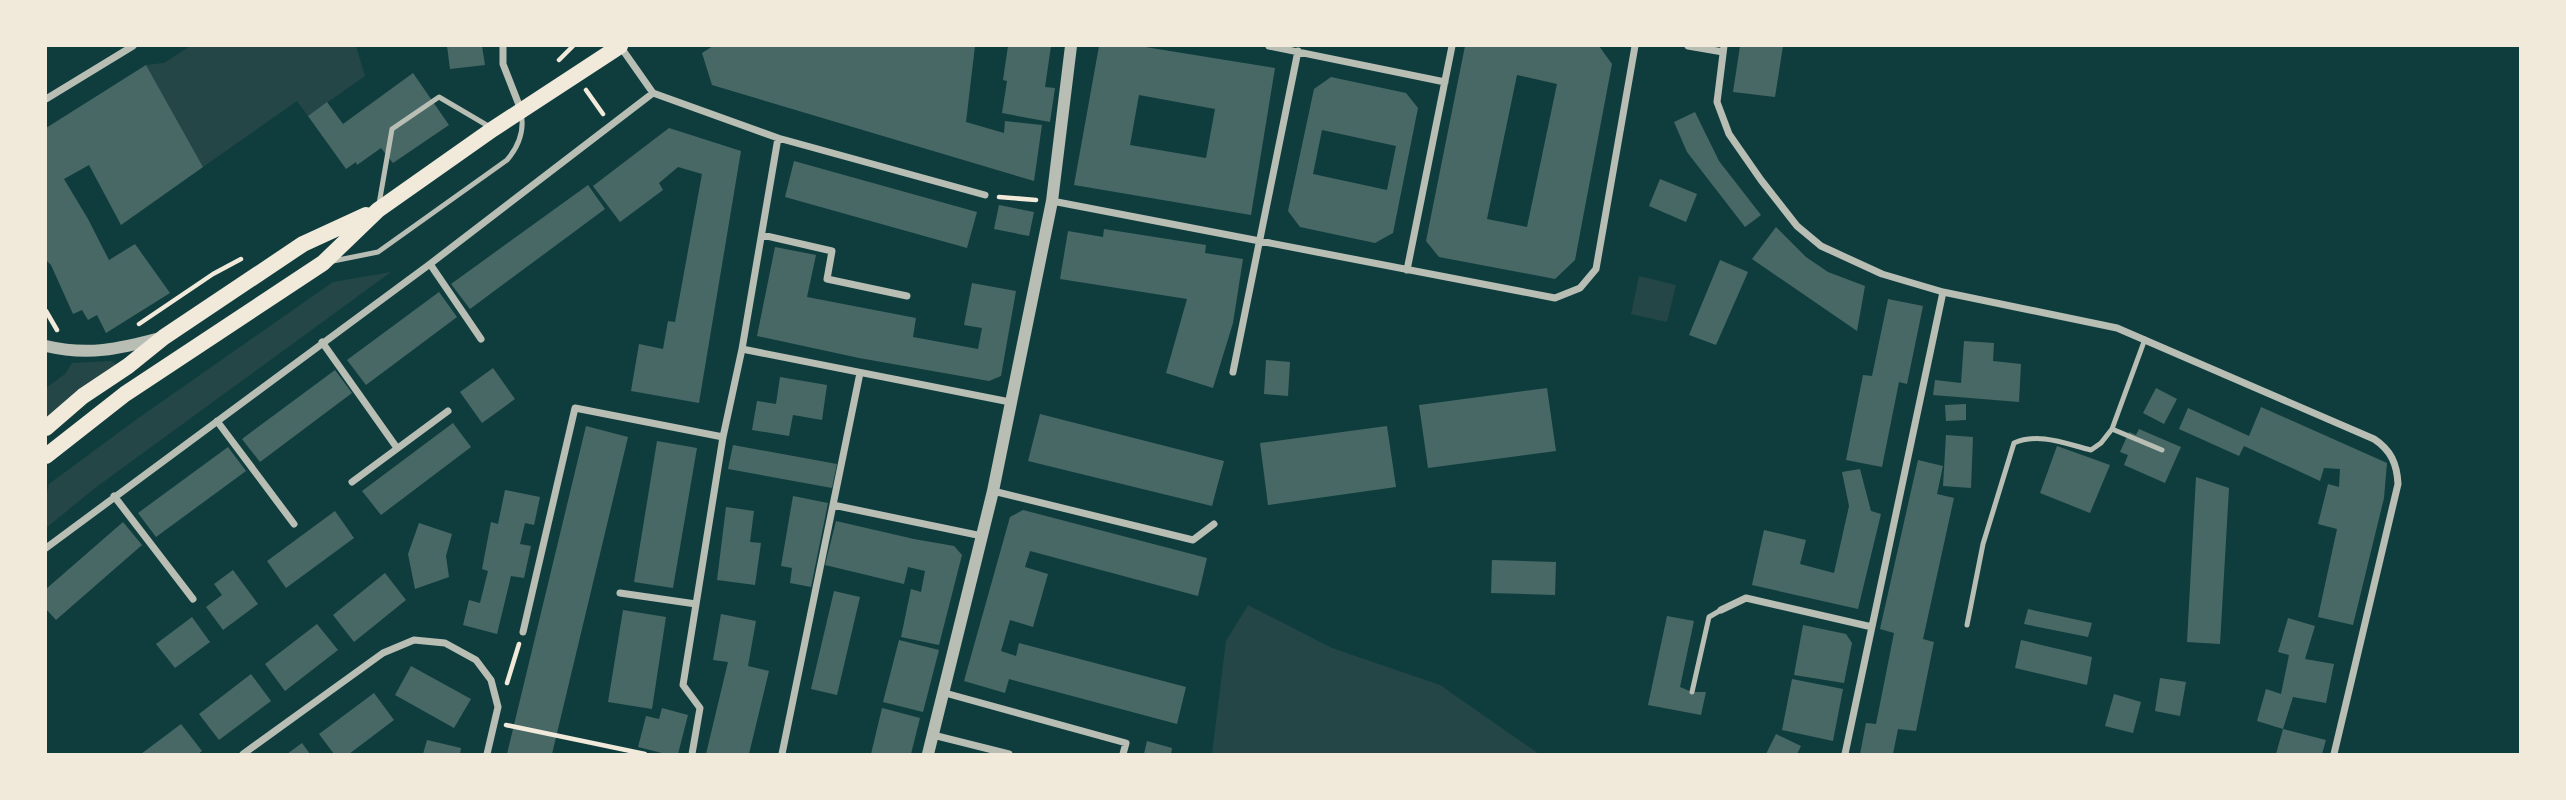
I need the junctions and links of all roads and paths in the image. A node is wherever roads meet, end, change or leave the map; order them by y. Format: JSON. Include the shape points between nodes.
{"nodes":[{"id":1,"x":133,"y":46,"type":"edge"},
{"id":2,"x":503,"y":46,"type":"edge"},
{"id":3,"x":573,"y":46,"type":"edge"},
{"id":4,"x":604,"y":46,"type":"edge"},
{"id":5,"x":620,"y":46,"type":"edge"},
{"id":6,"x":1071,"y":46,"type":"edge"},
{"id":7,"x":1269,"y":46,"type":"edge"},
{"id":8,"x":1452,"y":46,"type":"edge"},
{"id":9,"x":1635,"y":46,"type":"edge"},
{"id":10,"x":1688,"y":46,"type":"edge"},
{"id":11,"x":1724,"y":49,"type":"edge"},
{"id":12,"x":1298,"y":51,"type":"junction"},
{"id":13,"x":562,"y":58,"type":"dead end"},
{"id":14,"x":594,"y":64,"type":"junction"},
{"id":15,"x":1445,"y":82,"type":"junction"},
{"id":16,"x":653,"y":93,"type":"junction"},
{"id":17,"x":46,"y":99,"type":"edge"},
{"id":18,"x":521,"y":110,"type":"junction"},
{"id":19,"x":493,"y":129,"type":"junction"},
{"id":20,"x":778,"y":138,"type":"junction"},
{"id":21,"x":985,"y":195,"type":"joint"},
{"id":22,"x":1052,"y":201,"type":"junction"},
{"id":23,"x":378,"y":210,"type":"junction"},
{"id":24,"x":762,"y":235,"type":"junction"},
{"id":25,"x":1261,"y":241,"type":"junction"},
{"id":26,"x":323,"y":263,"type":"junction"},
{"id":27,"x":429,"y":264,"type":"junction"},
{"id":28,"x":1407,"y":270,"type":"junction"},
{"id":29,"x":1943,"y":292,"type":"junction"},
{"id":30,"x":907,"y":296,"type":"dead end"},
{"id":31,"x":164,"y":337,"type":"junction"},
{"id":32,"x":481,"y":339,"type":"dead end"},
{"id":33,"x":2145,"y":339,"type":"junction"},
{"id":34,"x":322,"y":342,"type":"junction"},
{"id":35,"x":46,"y":346,"type":"edge"},
{"id":36,"x":742,"y":349,"type":"junction"},
{"id":37,"x":1233,"y":372,"type":"dead end"},
{"id":38,"x":860,"y":373,"type":"junction"},
{"id":39,"x":1010,"y":402,"type":"junction"},
{"id":40,"x":448,"y":411,"type":"dead end"},
{"id":41,"x":217,"y":421,"type":"junction"},
{"id":42,"x":46,"y":428,"type":"edge"},
{"id":43,"x":2112,"y":429,"type":"junction"},
{"id":44,"x":723,"y":437,"type":"junction"},
{"id":45,"x":397,"y":449,"type":"junction"},
{"id":46,"x":2162,"y":450,"type":"dead end"},
{"id":47,"x":46,"y":455,"type":"edge"},
{"id":48,"x":352,"y":482,"type":"dead end"},
{"id":49,"x":993,"y":491,"type":"junction"},
{"id":50,"x":114,"y":496,"type":"junction"},
{"id":51,"x":833,"y":505,"type":"junction"},
{"id":52,"x":295,"y":524,"type":"dead end"},
{"id":53,"x":1214,"y":524,"type":"dead end"},
{"id":54,"x":982,"y":536,"type":"junction"},
{"id":55,"x":46,"y":548,"type":"edge"},
{"id":56,"x":620,"y":593,"type":"dead end"},
{"id":57,"x":192,"y":599,"type":"dead end"},
{"id":58,"x":696,"y":604,"type":"junction"},
{"id":59,"x":1721,"y":610,"type":"joint"},
{"id":60,"x":1967,"y":625,"type":"dead end"},
{"id":61,"x":1872,"y":627,"type":"junction"},
{"id":62,"x":523,"y":632,"type":"joint"},
{"id":63,"x":1692,"y":692,"type":"dead end"},
{"id":64,"x":945,"y":693,"type":"junction"},
{"id":65,"x":498,"y":707,"type":"junction"},
{"id":66,"x":495,"y":723,"type":"junction"},
{"id":67,"x":933,"y":735,"type":"junction"},
{"id":68,"x":243,"y":754,"type":"edge"},
{"id":69,"x":487,"y":754,"type":"edge"},
{"id":70,"x":645,"y":754,"type":"edge"},
{"id":71,"x":692,"y":754,"type":"edge"},
{"id":72,"x":782,"y":754,"type":"edge"},
{"id":73,"x":928,"y":754,"type":"edge"},
{"id":74,"x":1009,"y":754,"type":"edge"},
{"id":75,"x":1123,"y":754,"type":"edge"},
{"id":76,"x":1845,"y":754,"type":"edge"},
{"id":77,"x":2334,"y":754,"type":"edge"}],
"edges":[{"from":1,"to":17,"type":"street"},
{"from":2,"to":18,"type":"street","via":[[503,64]]},
{"from":3,"to":13,"type":"path"},
{"from":4,"to":14,"type":"lane"},
{"from":5,"to":14,"type":"main road"},
{"from":5,"to":16,"type":"street"},
{"from":6,"to":22,"type":"street"},
{"from":7,"to":12,"type":"street"},
{"from":8,"to":15,"type":"street"},
{"from":9,"to":28,"type":"street","via":[[1596,269],[1580,288],[1555,298]]},
{"from":10,"to":11,"type":"street"},
{"from":11,"to":29,"type":"street","via":[[1717,102],[1729,134],[1797,226],[1833,252],[1882,274]]},
{"from":12,"to":15,"type":"street"},
{"from":12,"to":25,"type":"street"},
{"from":14,"to":18,"type":"main road"},
{"from":15,"to":28,"type":"street"},
{"from":16,"to":20,"type":"street"},
{"from":16,"to":27,"type":"street"},
{"from":18,"to":19,"type":"main road"},
{"from":18,"to":26,"type":"lane","via":[[520,140],[507,160],[378,252]]},
{"from":19,"to":23,"type":"main road"},
{"from":19,"to":23,"type":"lane","via":[[439,97],[392,129]]},
{"from":20,"to":21,"type":"street"},
{"from":20,"to":24,"type":"street"},
{"from":21,"to":22,"type":"path"},
{"from":22,"to":25,"type":"street"},
{"from":22,"to":39,"type":"street"},
{"from":23,"to":26,"type":"main road"},
{"from":23,"to":31,"type":"main road","via":[[303,244]]},
{"from":24,"to":30,"type":"street","via":[[832,251],[827,279]]},
{"from":24,"to":36,"type":"street"},
{"from":25,"to":28,"type":"street"},
{"from":25,"to":37,"type":"street"},
{"from":26,"to":47,"type":"main road","via":[[125,394]]},
{"from":27,"to":32,"type":"street"},
{"from":27,"to":34,"type":"street"},
{"from":29,"to":33,"type":"street","via":[[2117,328]]},
{"from":29,"to":61,"type":"street"},
{"from":31,"to":35,"type":"street","via":[[114,351],[65,351]]},
{"from":31,"to":42,"type":"main road"},
{"from":33,"to":43,"type":"lane"},
{"from":33,"to":77,"type":"street","via":[[2374,439],[2392,457],[2398,484]]},
{"from":34,"to":41,"type":"street"},
{"from":34,"to":45,"type":"street"},
{"from":36,"to":38,"type":"street"},
{"from":36,"to":44,"type":"street"},
{"from":38,"to":39,"type":"street"},
{"from":38,"to":51,"type":"street"},
{"from":39,"to":49,"type":"street"},
{"from":40,"to":45,"type":"street"},
{"from":41,"to":50,"type":"street"},
{"from":41,"to":52,"type":"street"},
{"from":43,"to":46,"type":"lane"},
{"from":43,"to":60,"type":"lane","via":[[2091,450],[2051,439],[2014,443],[1983,544]]},
{"from":44,"to":58,"type":"street"},
{"from":44,"to":62,"type":"street","via":[[575,408]]},
{"from":45,"to":48,"type":"street"},
{"from":49,"to":53,"type":"street","via":[[1193,540]]},
{"from":49,"to":54,"type":"street"},
{"from":50,"to":55,"type":"street"},
{"from":50,"to":57,"type":"street"},
{"from":51,"to":54,"type":"street"},
{"from":51,"to":72,"type":"street"},
{"from":54,"to":64,"type":"street"},
{"from":56,"to":58,"type":"street"},
{"from":58,"to":71,"type":"street","via":[[682,685],[700,708]]},
{"from":59,"to":61,"type":"street","via":[[1746,598]]},
{"from":59,"to":63,"type":"lane","via":[[1709,617]]},
{"from":61,"to":76,"type":"street"},
{"from":62,"to":65,"type":"path"},
{"from":64,"to":67,"type":"street"},
{"from":64,"to":75,"type":"street","via":[[1126,743]]},
{"from":65,"to":66,"type":"street"},
{"from":65,"to":68,"type":"street","via":[[491,680],[476,660],[445,643],[414,640],[383,653]]},
{"from":66,"to":69,"type":"street"},
{"from":66,"to":70,"type":"path"},
{"from":67,"to":73,"type":"street"},
{"from":67,"to":74,"type":"street"}]}
